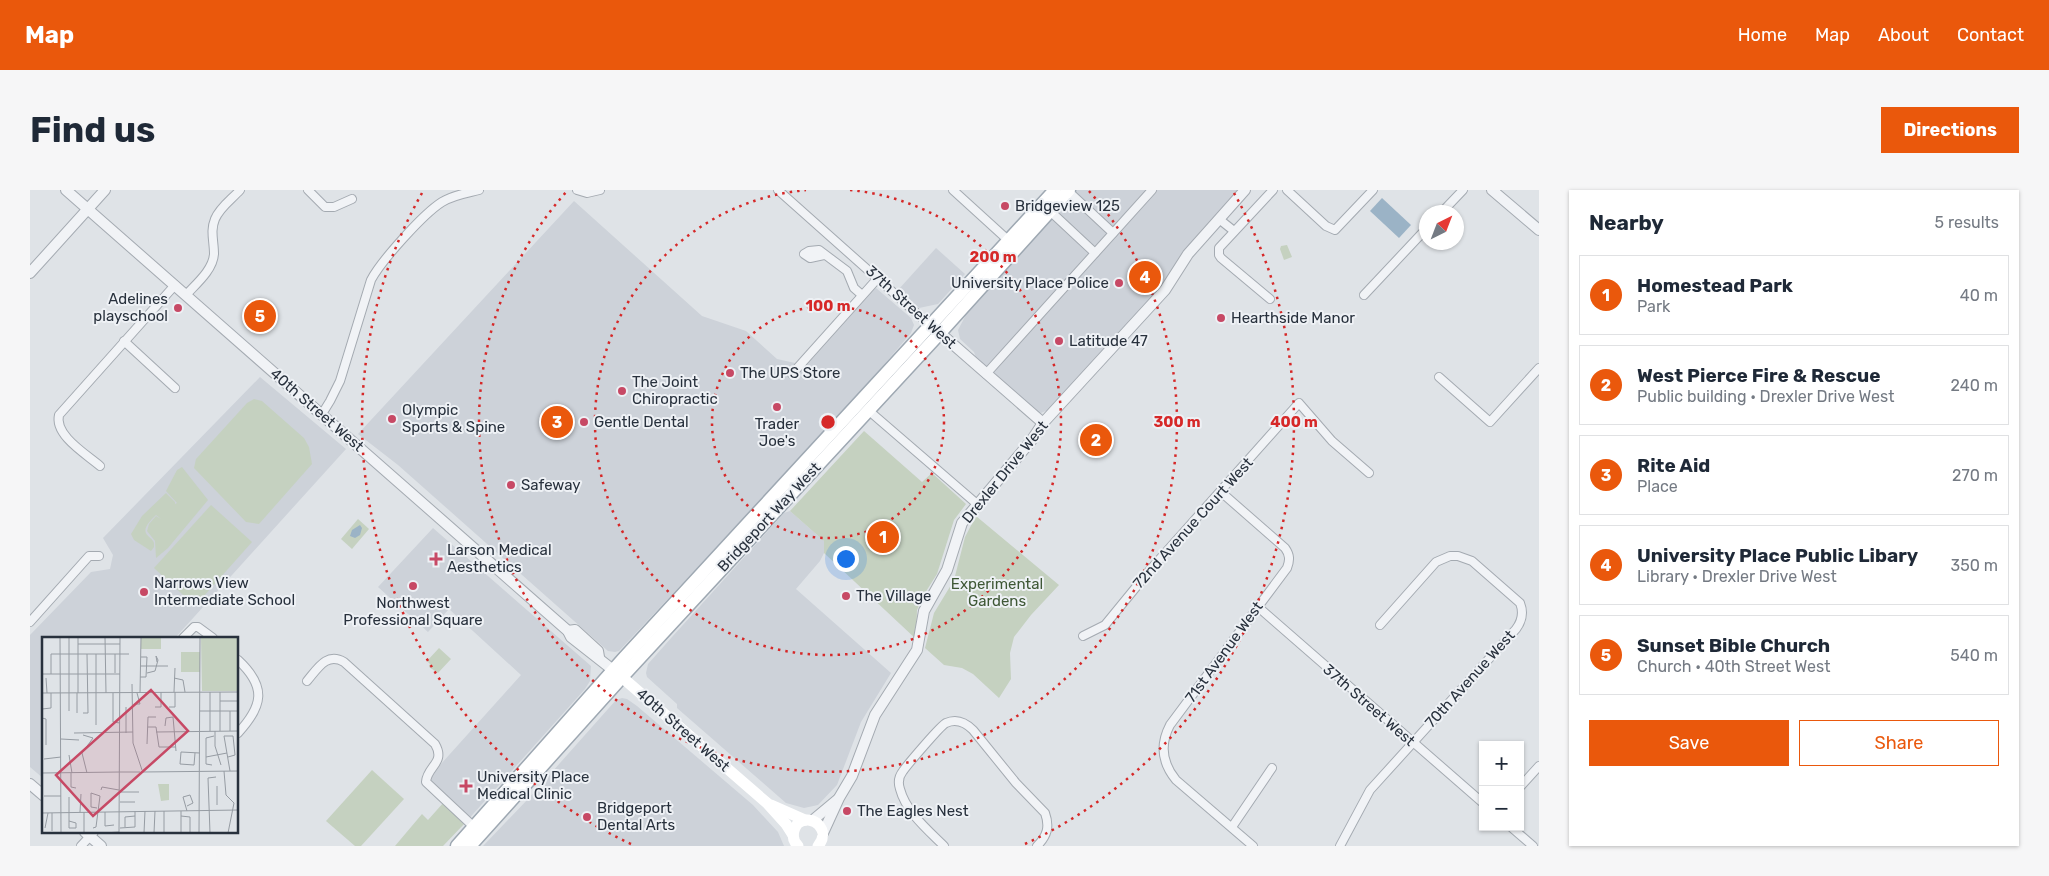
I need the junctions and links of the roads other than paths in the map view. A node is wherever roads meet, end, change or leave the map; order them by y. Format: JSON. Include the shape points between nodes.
{"nodes":[{"id":1,"x":66,"y":190,"type":"edge"},
{"id":2,"x":105,"y":190,"type":"edge"},
{"id":3,"x":240,"y":190,"type":"edge"},
{"id":4,"x":308,"y":190,"type":"edge"},
{"id":5,"x":479,"y":190,"type":"edge"},
{"id":6,"x":576,"y":190,"type":"edge"},
{"id":7,"x":600,"y":190,"type":"edge"},
{"id":8,"x":778,"y":190,"type":"edge"},
{"id":9,"x":953,"y":190,"type":"edge"},
{"id":10,"x":1064,"y":190,"type":"edge"},
{"id":11,"x":1152,"y":190,"type":"edge"},
{"id":12,"x":1244,"y":190,"type":"edge"},
{"id":13,"x":1273,"y":190,"type":"edge"},
{"id":14,"x":1288,"y":190,"type":"edge"},
{"id":15,"x":1372,"y":190,"type":"edge"},
{"id":16,"x":1463,"y":190,"type":"edge"},
{"id":17,"x":1492,"y":190,"type":"edge"},
{"id":18,"x":352,"y":199,"type":"dead end"},
{"id":19,"x":1449,"y":205,"type":"edge"},
{"id":20,"x":88,"y":209,"type":"junction"},
{"id":21,"x":1050,"y":211,"type":"junction"},
{"id":22,"x":1220,"y":219,"type":"junction"},
{"id":23,"x":1539,"y":230,"type":"edge"},
{"id":24,"x":1234,"y":231,"type":"junction"},
{"id":25,"x":1113,"y":233,"type":"junction"},
{"id":26,"x":1419,"y":237,"type":"edge"},
{"id":27,"x":1009,"y":241,"type":"junction"},
{"id":28,"x":1095,"y":253,"type":"junction"},
{"id":29,"x":824,"y":255,"type":"dead end"},
{"id":30,"x":30,"y":273,"type":"edge"},
{"id":31,"x":878,"y":278,"type":"junction"},
{"id":32,"x":175,"y":285,"type":"junction"},
{"id":33,"x":862,"y":295,"type":"junction"},
{"id":34,"x":186,"y":296,"type":"junction"},
{"id":35,"x":1364,"y":296,"type":"dead end"},
{"id":36,"x":1270,"y":299,"type":"dead end"},
{"id":37,"x":935,"y":329,"type":"junction"},
{"id":38,"x":124,"y":341,"type":"junction"},
{"id":39,"x":1539,"y":368,"type":"edge"},
{"id":40,"x":792,"y":374,"type":"dead end"},
{"id":41,"x":986,"y":374,"type":"junction"},
{"id":42,"x":1439,"y":377,"type":"dead end"},
{"id":43,"x":175,"y":388,"type":"dead end"},
{"id":44,"x":868,"y":410,"type":"junction"},
{"id":45,"x":322,"y":414,"type":"junction"},
{"id":46,"x":1043,"y":423,"type":"junction"},
{"id":47,"x":100,"y":466,"type":"dead end"},
{"id":48,"x":1369,"y":473,"type":"dead end"},
{"id":49,"x":1221,"y":492,"type":"junction"},
{"id":50,"x":977,"y":504,"type":"junction"},
{"id":51,"x":99,"y":556,"type":"dead end"},
{"id":52,"x":1257,"y":606,"type":"junction"},
{"id":53,"x":30,"y":622,"type":"edge"},
{"id":54,"x":1380,"y":625,"type":"dead end"},
{"id":55,"x":1083,"y":636,"type":"dead end"},
{"id":56,"x":184,"y":637,"type":"edge"},
{"id":57,"x":212,"y":637,"type":"edge"},
{"id":58,"x":239,"y":661,"type":"edge"},
{"id":59,"x":618,"y":674,"type":"junction"},
{"id":60,"x":307,"y":681,"type":"dead end"},
{"id":61,"x":239,"y":733,"type":"edge"},
{"id":62,"x":1412,"y":743,"type":"junction"},
{"id":63,"x":1539,"y":766,"type":"edge"},
{"id":64,"x":1272,"y":768,"type":"dead end"},
{"id":65,"x":30,"y":784,"type":"edge"},
{"id":66,"x":1521,"y":786,"type":"edge"},
{"id":67,"x":42,"y":794,"type":"edge"},
{"id":68,"x":839,"y":798,"type":"junction"},
{"id":69,"x":1479,"y":800,"type":"edge"},
{"id":70,"x":767,"y":803,"type":"junction"},
{"id":71,"x":809,"y":820,"type":"junction"},
{"id":72,"x":474,"y":827,"type":"junction"},
{"id":73,"x":1232,"y":828,"type":"junction"},
{"id":74,"x":1516,"y":831,"type":"edge"},
{"id":75,"x":90,"y":834,"type":"edge"},
{"id":76,"x":793,"y":834,"type":"junction"},
{"id":77,"x":823,"y":840,"type":"edge"},
{"id":78,"x":81,"y":846,"type":"edge"},
{"id":79,"x":101,"y":846,"type":"edge"},
{"id":80,"x":457,"y":846,"type":"edge"},
{"id":81,"x":470,"y":846,"type":"edge"},
{"id":82,"x":798,"y":846,"type":"edge"},
{"id":83,"x":944,"y":846,"type":"edge"},
{"id":84,"x":1037,"y":846,"type":"edge"},
{"id":85,"x":1253,"y":846,"type":"edge"},
{"id":86,"x":1340,"y":846,"type":"edge"},
{"id":87,"x":1533,"y":846,"type":"edge"}],
"edges":[{"from":1,"to":20,"type":"street","name":"40th Street West"},
{"from":2,"to":20,"type":"street"},
{"from":3,"to":34,"type":"street","via":[[216,216],[212,231],[212,261],[204,276]]},
{"from":4,"to":18,"type":"street","via":[[325,207],[334,207]]},
{"from":5,"to":45,"type":"street","via":[[437,206],[373,275],[340,381]]},
{"from":6,"to":7,"type":"street","via":[[587,193]]},
{"from":8,"to":31,"type":"street","name":"37th Street West"},
{"from":9,"to":27,"type":"street"},
{"from":10,"to":21,"type":"main road","name":"Bridgeport Way West"},
{"from":10,"to":25,"type":"street"},
{"from":10,"to":27,"type":"main road","name":"Bridgeport Way West"},
{"from":11,"to":25,"type":"street"},
{"from":12,"to":22,"type":"street","name":"Drexler Drive West"},
{"from":13,"to":24,"type":"street"},
{"from":14,"to":15,"type":"street","via":[[1335,230]]},
{"from":16,"to":19,"type":"street"},
{"from":17,"to":23,"type":"street"},
{"from":20,"to":30,"type":"street"},
{"from":20,"to":32,"type":"street","name":"40th Street West"},
{"from":21,"to":28,"type":"street"},
{"from":21,"to":37,"type":"main road","name":"Bridgeport Way West"},
{"from":22,"to":24,"type":"street"},
{"from":22,"to":46,"type":"street","name":"Drexler Drive West","via":[[1188,254],[1165,290]]},
{"from":24,"to":36,"type":"street","via":[[1219,248],[1219,255]]},
{"from":25,"to":28,"type":"street"},
{"from":26,"to":35,"type":"street"},
{"from":27,"to":37,"type":"main road","name":"Bridgeport Way West"},
{"from":28,"to":41,"type":"street"},
{"from":29,"to":33,"type":"street","via":[[847,271],[854,288]]},
{"from":31,"to":33,"type":"street"},
{"from":31,"to":37,"type":"street","name":"37th Street West"},
{"from":32,"to":34,"type":"street","name":"40th Street West"},
{"from":32,"to":38,"type":"street"},
{"from":33,"to":40,"type":"street"},
{"from":34,"to":45,"type":"street","name":"40th Street West"},
{"from":37,"to":41,"type":"street","name":"37th Street West"},
{"from":37,"to":44,"type":"main road","name":"Bridgeport Way West"},
{"from":37,"to":59,"type":"main road","name":"Bridgeport Way West"},
{"from":38,"to":43,"type":"street"},
{"from":38,"to":47,"type":"street","via":[[61,410],[58,419],[62,433]]},
{"from":39,"to":42,"type":"street","via":[[1490,422]]},
{"from":41,"to":46,"type":"street","name":"37th Street West"},
{"from":44,"to":50,"type":"street"},
{"from":44,"to":59,"type":"main road","name":"Bridgeport Way West"},
{"from":45,"to":59,"type":"street","name":"40th Street West","via":[[571,637]]},
{"from":46,"to":50,"type":"street","name":"Drexler Drive West"},
{"from":48,"to":49,"type":"street","name":"72nd Avenue Court West","via":[[1332,441],[1299,403]]},
{"from":49,"to":52,"type":"street","name":"71st Avenue West","via":[[1288,552],[1287,568]]},
{"from":49,"to":55,"type":"street","name":"72nd Avenue Court West","via":[[1105,625]]},
{"from":50,"to":68,"type":"street","name":"Drexler Drive West","via":[[962,523],[941,584],[924,611],[917,650],[874,715],[856,767]]},
{"from":51,"to":53,"type":"street","via":[[89,556]]},
{"from":52,"to":62,"type":"street","name":"37th Street West"},
{"from":52,"to":73,"type":"street","name":"71st Avenue West","via":[[1170,725],[1163,745],[1165,762],[1172,774]]},
{"from":54,"to":62,"type":"street","name":"70th Avenue West","via":[[1436,562],[1450,556],[1472,561],[1522,608],[1522,619],[1516,630]]},
{"from":56,"to":57,"type":"street","via":[[198,627]]},
{"from":58,"to":61,"type":"street","via":[[256,681],[259,692],[254,714]]},
{"from":59,"to":70,"type":"main road","name":"40th Street West"},
{"from":59,"to":72,"type":"main road","name":"Bridgeport Way West"},
{"from":59,"to":81,"type":"main road","name":"Bridgeport Way West"},
{"from":60,"to":72,"type":"street","via":[[328,659],[344,662],[435,744],[438,759],[426,782]]},
{"from":62,"to":69,"type":"street","name":"37th Street West"},
{"from":62,"to":86,"type":"street","name":"70th Avenue West","via":[[1370,790]]},
{"from":63,"to":66,"type":"street"},
{"from":64,"to":73,"type":"street"},
{"from":65,"to":67,"type":"street"},
{"from":68,"to":71,"type":"street","name":"Drexler Drive West"},
{"from":68,"to":77,"type":"street","name":"Drexler Drive West"},
{"from":70,"to":71,"type":"main road","name":"40th Street West"},
{"from":70,"to":76,"type":"main road","name":"40th Street West"},
{"from":71,"to":76,"type":"main road","via":[[795,826]]},
{"from":71,"to":77,"type":"main road","via":[[820,825]]},
{"from":72,"to":80,"type":"main road","name":"Bridgeport Way West"},
{"from":73,"to":85,"type":"street"},
{"from":74,"to":87,"type":"street"},
{"from":75,"to":78,"type":"street"},
{"from":75,"to":79,"type":"street"},
{"from":76,"to":82,"type":"main road","name":"40th Street West"},
{"from":83,"to":84,"type":"street","via":[[912,812],[903,798],[899,782],[903,771],[940,726],[954,721],[965,722],[974,730],[1044,813],[1046,833]]}]}
